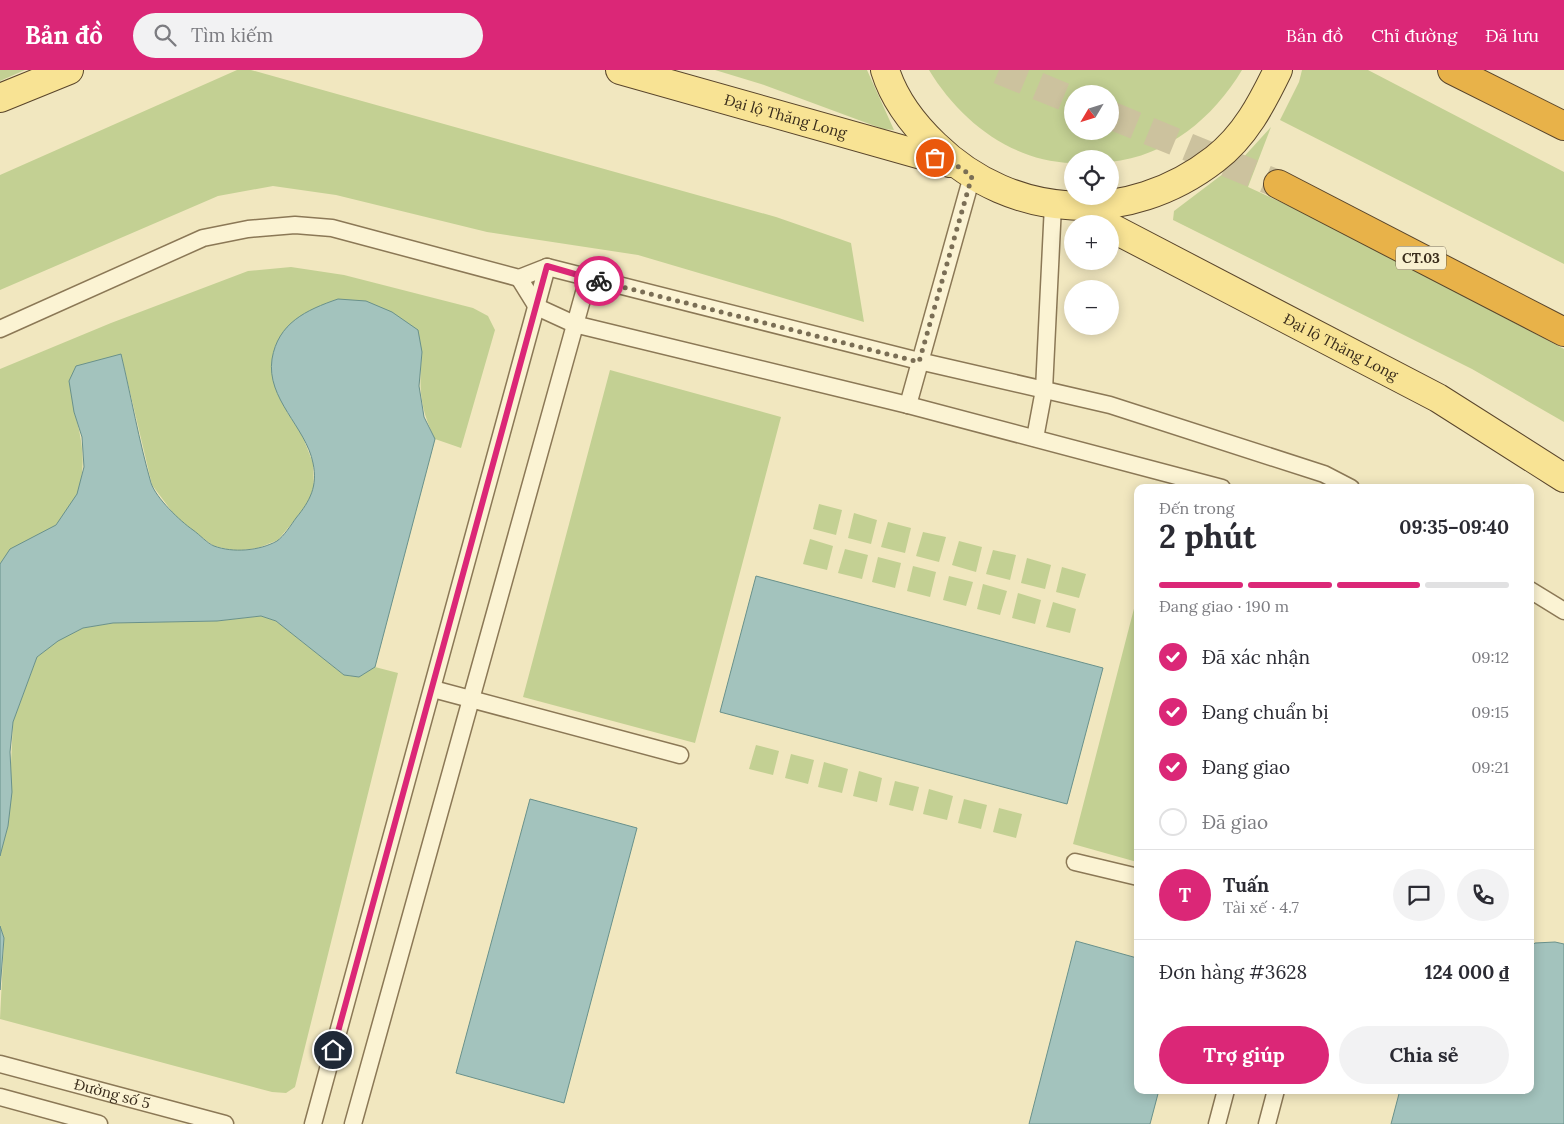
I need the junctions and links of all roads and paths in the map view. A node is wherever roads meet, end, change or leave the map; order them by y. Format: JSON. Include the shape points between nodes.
{"nodes":[{"id":1,"x":69,"y":70,"type":"edge"},
{"id":2,"x":620,"y":70,"type":"edge"},
{"id":3,"x":885,"y":70,"type":"edge"},
{"id":4,"x":1278,"y":70,"type":"edge"},
{"id":5,"x":1452,"y":70,"type":"edge"},
{"id":6,"x":0,"y":98,"type":"edge"},
{"id":7,"x":1564,"y":126,"type":"edge"},
{"id":8,"x":963,"y":170,"type":"junction"},
{"id":9,"x":1278,"y":184,"type":"tunnel mouth"},
{"id":10,"x":1062,"y":206,"type":"junction"},
{"id":11,"x":1082,"y":215,"type":"edge"},
{"id":12,"x":1119,"y":232,"type":"edge"},
{"id":13,"x":547,"y":266,"type":"junction"},
{"id":14,"x":519,"y":278,"type":"junction"},
{"id":15,"x":588,"y":278,"type":"junction"},
{"id":16,"x":537,"y":307,"type":"junction"},
{"id":17,"x":574,"y":324,"type":"junction"},
{"id":18,"x":0,"y":329,"type":"edge"},
{"id":19,"x":1564,"y":332,"type":"edge"},
{"id":20,"x":919,"y":362,"type":"junction"},
{"id":21,"x":1044,"y":390,"type":"junction"},
{"id":22,"x":908,"y":405,"type":"junction"},
{"id":23,"x":1035,"y":438,"type":"junction"},
{"id":24,"x":1564,"y":478,"type":"edge"},
{"id":25,"x":1207,"y":484,"type":"edge"},
{"id":26,"x":1343,"y":484,"type":"edge"},
{"id":27,"x":1534,"y":592,"type":"edge"},
{"id":28,"x":1564,"y":611,"type":"edge"},
{"id":29,"x":433,"y":688,"type":"junction"},
{"id":30,"x":471,"y":698,"type":"junction"},
{"id":31,"x":680,"y":755,"type":"dead end"},
{"id":32,"x":1075,"y":862,"type":"dead end"},
{"id":33,"x":1134,"y":876,"type":"edge"},
{"id":34,"x":0,"y":1064,"type":"edge"},
{"id":35,"x":1225,"y":1094,"type":"edge"},
{"id":36,"x":1275,"y":1094,"type":"edge"},
{"id":37,"x":0,"y":1097,"type":"edge"},
{"id":38,"x":99,"y":1124,"type":"edge"},
{"id":39,"x":225,"y":1124,"type":"edge"},
{"id":40,"x":313,"y":1124,"type":"edge"},
{"id":41,"x":353,"y":1124,"type":"edge"},
{"id":42,"x":1217,"y":1124,"type":"edge"},
{"id":43,"x":1267,"y":1124,"type":"edge"}],
"edges":[{"from":1,"to":6,"type":"main road"},
{"from":2,"to":8,"type":"main road","name":"Đại lộ Thăng Long"},
{"from":3,"to":8,"type":"main road","via":[[917,128]]},
{"from":4,"to":10,"type":"main road","via":[[1255,116],[1216,159],[1167,189],[1120,203]]},
{"from":5,"to":7,"type":"highway"},
{"from":8,"to":10,"type":"main road","via":[[1012,195]]},
{"from":8,"to":20,"type":"lane"},
{"from":9,"to":19,"type":"highway","number":"CT.03"},
{"from":10,"to":11,"type":"main road"},
{"from":10,"to":21,"type":"lane"},
{"from":12,"to":24,"type":"main road","name":"Đại lộ Thăng Long","via":[[1438,398]]},
{"from":13,"to":14,"type":"lane"},
{"from":13,"to":15,"type":"lane"},
{"from":13,"to":16,"type":"lane"},
{"from":14,"to":16,"type":"lane"},
{"from":14,"to":18,"type":"lane","via":[[332,228],[295,225],[248,229],[203,238]]},
{"from":15,"to":17,"type":"lane"},
{"from":15,"to":20,"type":"lane"},
{"from":16,"to":17,"type":"lane"},
{"from":16,"to":29,"type":"lane"},
{"from":17,"to":22,"type":"lane"},
{"from":17,"to":30,"type":"lane"},
{"from":20,"to":21,"type":"lane"},
{"from":20,"to":22,"type":"lane"},
{"from":21,"to":23,"type":"lane"},
{"from":21,"to":26,"type":"lane","via":[[1110,405],[1324,474]]},
{"from":22,"to":23,"type":"lane"},
{"from":23,"to":25,"type":"lane"},
{"from":27,"to":28,"type":"lane"},
{"from":29,"to":30,"type":"lane"},
{"from":29,"to":40,"type":"lane"},
{"from":30,"to":31,"type":"lane"},
{"from":30,"to":41,"type":"lane"},
{"from":32,"to":33,"type":"lane"},
{"from":34,"to":39,"type":"lane","name":"Đường số 5"},
{"from":35,"to":42,"type":"lane"},
{"from":36,"to":43,"type":"lane"},
{"from":37,"to":38,"type":"lane"}]}
